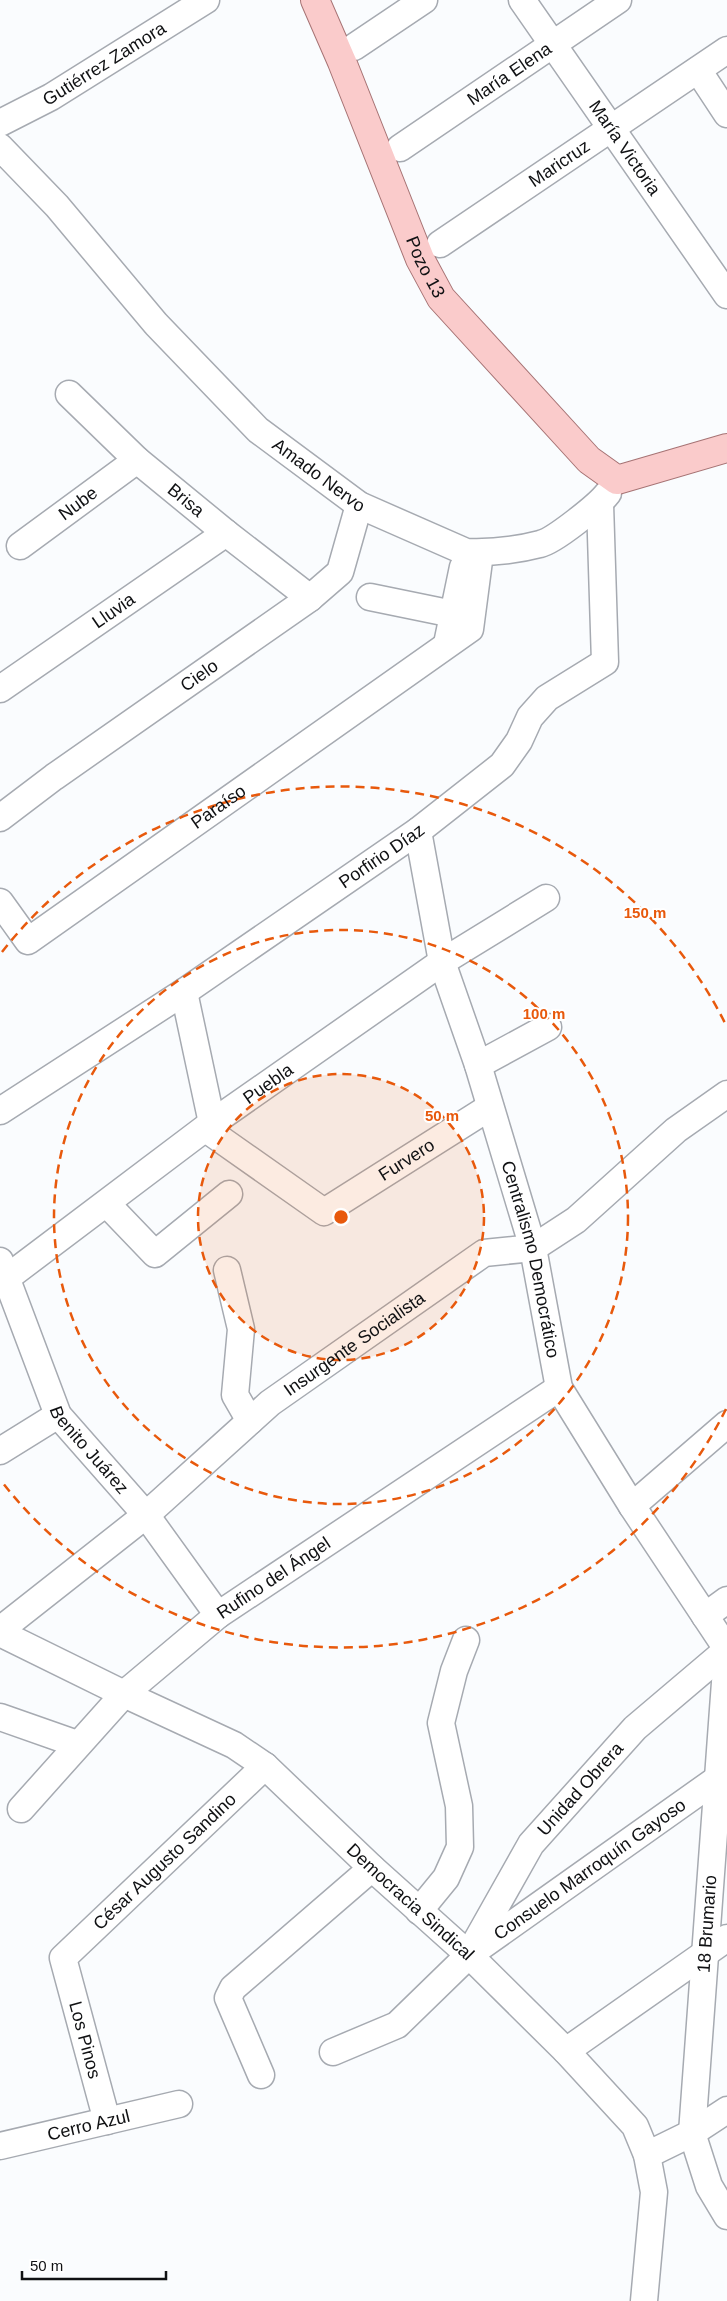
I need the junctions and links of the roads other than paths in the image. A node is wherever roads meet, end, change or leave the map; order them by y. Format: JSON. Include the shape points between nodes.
{"nodes":[{"id":1,"x":206,"y":0,"type":"edge"},
{"id":2,"x":314,"y":0,"type":"edge"},
{"id":3,"x":424,"y":0,"type":"edge"},
{"id":4,"x":522,"y":0,"type":"edge"},
{"id":5,"x":618,"y":0,"type":"edge"},
{"id":6,"x":552,"y":44,"type":"junction"},
{"id":7,"x":354,"y":47,"type":"dead end"},
{"id":8,"x":727,"y":50,"type":"edge"},
{"id":9,"x":698,"y":70,"type":"junction"},
{"id":10,"x":727,"y":114,"type":"edge"},
{"id":11,"x":0,"y":123,"type":"edge"},
{"id":12,"x":611,"y":129,"type":"junction"},
{"id":13,"x":0,"y":146,"type":"edge"},
{"id":14,"x":400,"y":148,"type":"dead end"},
{"id":15,"x":440,"y":244,"type":"dead end"},
{"id":16,"x":727,"y":295,"type":"edge"},
{"id":17,"x":69,"y":394,"type":"dead end"},
{"id":18,"x":727,"y":448,"type":"edge"},
{"id":19,"x":137,"y":460,"type":"junction"},
{"id":20,"x":618,"y":480,"type":"junction"},
{"id":21,"x":600,"y":504,"type":"junction"},
{"id":22,"x":359,"y":505,"type":"junction"},
{"id":23,"x":226,"y":534,"type":"junction"},
{"id":24,"x":20,"y":546,"type":"dead end"},
{"id":25,"x":473,"y":552,"type":"junction"},
{"id":26,"x":370,"y":597,"type":"dead end"},
{"id":27,"x":310,"y":598,"type":"junction"},
{"id":28,"x":453,"y":614,"type":"junction"},
{"id":29,"x":446,"y":644,"type":"junction"},
{"id":30,"x":0,"y":689,"type":"edge"},
{"id":31,"x":0,"y":818,"type":"edge"},
{"id":32,"x":418,"y":831,"type":"junction"},
{"id":33,"x":546,"y":898,"type":"dead end"},
{"id":34,"x":0,"y":902,"type":"edge"},
{"id":35,"x":442,"y":962,"type":"junction"},
{"id":36,"x":184,"y":992,"type":"junction"},
{"id":37,"x":548,"y":1027,"type":"dead end"},
{"id":38,"x":478,"y":1065,"type":"junction"},
{"id":39,"x":727,"y":1094,"type":"edge"},
{"id":40,"x":490,"y":1108,"type":"junction"},
{"id":41,"x":0,"y":1111,"type":"edge"},
{"id":42,"x":209,"y":1126,"type":"junction"},
{"id":43,"x":229,"y":1194,"type":"dead end"},
{"id":44,"x":107,"y":1204,"type":"junction"},
{"id":45,"x":532,"y":1248,"type":"junction"},
{"id":46,"x":227,"y":1270,"type":"dead end"},
{"id":47,"x":3,"y":1275,"type":"edge"},
{"id":48,"x":559,"y":1388,"type":"junction"},
{"id":49,"x":58,"y":1415,"type":"junction"},
{"id":50,"x":250,"y":1421,"type":"junction"},
{"id":51,"x":727,"y":1424,"type":"edge"},
{"id":52,"x":0,"y":1451,"type":"edge"},
{"id":53,"x":632,"y":1506,"type":"junction"},
{"id":54,"x":146,"y":1515,"type":"junction"},
{"id":55,"x":727,"y":1600,"type":"edge"},
{"id":56,"x":218,"y":1615,"type":"junction"},
{"id":57,"x":705,"y":1616,"type":"junction"},
{"id":58,"x":0,"y":1632,"type":"edge"},
{"id":59,"x":466,"y":1640,"type":"dead end"},
{"id":60,"x":727,"y":1650,"type":"edge"},
{"id":61,"x":727,"y":1655,"type":"edge"},
{"id":62,"x":124,"y":1694,"type":"junction"},
{"id":63,"x":0,"y":1717,"type":"edge"},
{"id":64,"x":78,"y":1744,"type":"junction"},
{"id":65,"x":264,"y":1766,"type":"junction"},
{"id":66,"x":722,"y":1775,"type":"edge"},
{"id":67,"x":21,"y":1808,"type":"dead end"},
{"id":68,"x":372,"y":1868,"type":"junction"},
{"id":69,"x":419,"y":1911,"type":"junction"},
{"id":70,"x":727,"y":1938,"type":"edge"},
{"id":71,"x":706,"y":1953,"type":"junction"},
{"id":72,"x":469,"y":1955,"type":"junction"},
{"id":73,"x":63,"y":1958,"type":"joint"},
{"id":74,"x":566,"y":2051,"type":"junction"},
{"id":75,"x":332,"y":2052,"type":"dead end"},
{"id":76,"x":261,"y":2075,"type":"dead end"},
{"id":77,"x":178,"y":2104,"type":"dead end"},
{"id":78,"x":727,"y":2110,"type":"edge"},
{"id":79,"x":107,"y":2121,"type":"junction"},
{"id":80,"x":692,"y":2133,"type":"junction"},
{"id":81,"x":0,"y":2146,"type":"edge"},
{"id":82,"x":647,"y":2155,"type":"junction"},
{"id":83,"x":727,"y":2216,"type":"edge"},
{"id":84,"x":644,"y":2301,"type":"edge"}],
"edges":[{"from":1,"to":11,"type":"street","name":"Gutiérrez Zamora","via":[[51,97]]},
{"from":2,"to":20,"type":"main road","name":"Pozo 13","via":[[342,62],[416,251],[441,298],[589,460]]},
{"from":3,"to":7,"type":"street"},
{"from":4,"to":6,"type":"street","name":"María Victoria"},
{"from":5,"to":6,"type":"street","name":"María Elena"},
{"from":6,"to":12,"type":"street","name":"María Victoria"},
{"from":6,"to":14,"type":"street","name":"María Elena"},
{"from":8,"to":9,"type":"street","name":"Maricruz"},
{"from":9,"to":10,"type":"street"},
{"from":9,"to":12,"type":"street","name":"Maricruz"},
{"from":12,"to":15,"type":"street","name":"Maricruz"},
{"from":12,"to":16,"type":"street","name":"María Victoria"},
{"from":13,"to":22,"type":"street","name":"Amado Nervo","via":[[57,206],[156,324],[258,430]]},
{"from":17,"to":19,"type":"street","name":"Brisa"},
{"from":18,"to":20,"type":"main road"},
{"from":19,"to":23,"type":"street","name":"Brisa"},
{"from":19,"to":24,"type":"street","name":"Nube"},
{"from":20,"to":21,"type":"street"},
{"from":21,"to":25,"type":"street","via":[[542,544]]},
{"from":21,"to":32,"type":"street","name":"Porfirio Díaz","via":[[605,662],[546,698],[530,717],[519,741],[502,765]]},
{"from":22,"to":25,"type":"street","name":"Amado Nervo"},
{"from":22,"to":27,"type":"street","name":"Cielo","via":[[340,572]]},
{"from":23,"to":27,"type":"street","name":"Brisa"},
{"from":23,"to":30,"type":"street","name":"Lluvia"},
{"from":25,"to":28,"type":"street"},
{"from":25,"to":29,"type":"street","name":"Paraíso","via":[[470,628]]},
{"from":26,"to":28,"type":"street"},
{"from":27,"to":31,"type":"street","name":"Cielo"},
{"from":28,"to":29,"type":"street"},
{"from":29,"to":34,"type":"street","name":"Paraíso","via":[[28,941]]},
{"from":32,"to":35,"type":"street","name":"Centralismo Democrático"},
{"from":32,"to":36,"type":"street","name":"Porfirio Díaz"},
{"from":33,"to":35,"type":"street","name":"Puebla"},
{"from":35,"to":38,"type":"street","name":"Centralismo Democrático"},
{"from":35,"to":42,"type":"street","name":"Puebla"},
{"from":36,"to":41,"type":"street","name":"Porfirio Díaz"},
{"from":36,"to":42,"type":"street"},
{"from":37,"to":38,"type":"street"},
{"from":38,"to":40,"type":"street","name":"Centralismo Democrático"},
{"from":39,"to":45,"type":"street","name":"Insurgente Socialista","via":[[676,1130],[576,1220]]},
{"from":40,"to":42,"type":"street","name":"Furvero","via":[[324,1212]]},
{"from":40,"to":45,"type":"street","name":"Centralismo Democrático"},
{"from":42,"to":44,"type":"street","name":"Puebla"},
{"from":43,"to":44,"type":"street","via":[[155,1254]]},
{"from":44,"to":47,"type":"street","name":"Puebla"},
{"from":45,"to":48,"type":"street","name":"Centralismo Democrático"},
{"from":45,"to":50,"type":"street","name":"Insurgente Socialista","via":[[484,1253],[270,1402]]},
{"from":46,"to":50,"type":"street","via":[[241,1329],[234,1395]]},
{"from":47,"to":49,"type":"street","name":"Benito Juárez"},
{"from":48,"to":53,"type":"street","name":"Centralismo Democrático"},
{"from":48,"to":56,"type":"street","name":"Rufino del Ángel"},
{"from":49,"to":52,"type":"street"},
{"from":49,"to":54,"type":"street","name":"Benito Juárez"},
{"from":50,"to":54,"type":"street","name":"Insurgente Socialista"},
{"from":51,"to":53,"type":"street"},
{"from":53,"to":57,"type":"street","name":"Centralismo Democrático"},
{"from":54,"to":56,"type":"street","name":"Benito Juárez"},
{"from":54,"to":58,"type":"street","name":"Insurgente Socialista"},
{"from":55,"to":57,"type":"street"},
{"from":56,"to":62,"type":"street","name":"Rufino del Ángel"},
{"from":57,"to":60,"type":"street","name":"Centralismo Democrático"},
{"from":58,"to":62,"type":"street","name":"Democracia Sindical"},
{"from":59,"to":69,"type":"street","via":[[454,1671],[441,1723],[459,1806],[460,1847],[446,1878]]},
{"from":60,"to":72,"type":"street","name":"Unidad Obrera","via":[[635,1728],[531,1844]]},
{"from":61,"to":66,"type":"street","name":"18 Brumario"},
{"from":62,"to":64,"type":"street","name":"Rufino del Ángel"},
{"from":62,"to":65,"type":"street","name":"Democracia Sindical","via":[[234,1745]]},
{"from":63,"to":64,"type":"street"},
{"from":64,"to":67,"type":"street","name":"Rufino del Ángel"},
{"from":65,"to":68,"type":"street","name":"Democracia Sindical"},
{"from":65,"to":73,"type":"street","name":"César Augusto Sandino"},
{"from":66,"to":71,"type":"street","name":"18 Brumario"},
{"from":66,"to":72,"type":"street","name":"Consuelo Marroquín Gayoso"},
{"from":68,"to":69,"type":"street","name":"Democracia Sindical"},
{"from":68,"to":76,"type":"street","via":[[233,1988],[228,1998]]},
{"from":69,"to":72,"type":"street","name":"Democracia Sindical"},
{"from":70,"to":71,"type":"street"},
{"from":71,"to":74,"type":"street"},
{"from":71,"to":80,"type":"street","name":"18 Brumario"},
{"from":72,"to":74,"type":"street","name":"Democracia Sindical"},
{"from":72,"to":75,"type":"street","name":"Consuelo Marroquín Gayoso","via":[[398,2025]]},
{"from":73,"to":79,"type":"street","name":"Los Pinos"},
{"from":74,"to":82,"type":"street","name":"Democracia Sindical","via":[[635,2126]]},
{"from":77,"to":79,"type":"street","name":"Cerro Azul"},
{"from":78,"to":80,"type":"street"},
{"from":79,"to":81,"type":"street","name":"Cerro Azul"},
{"from":80,"to":82,"type":"street"},
{"from":80,"to":83,"type":"street","via":[[709,2186]]},
{"from":82,"to":84,"type":"street","name":"Democracia Sindical","via":[[654,2192]]}]}
